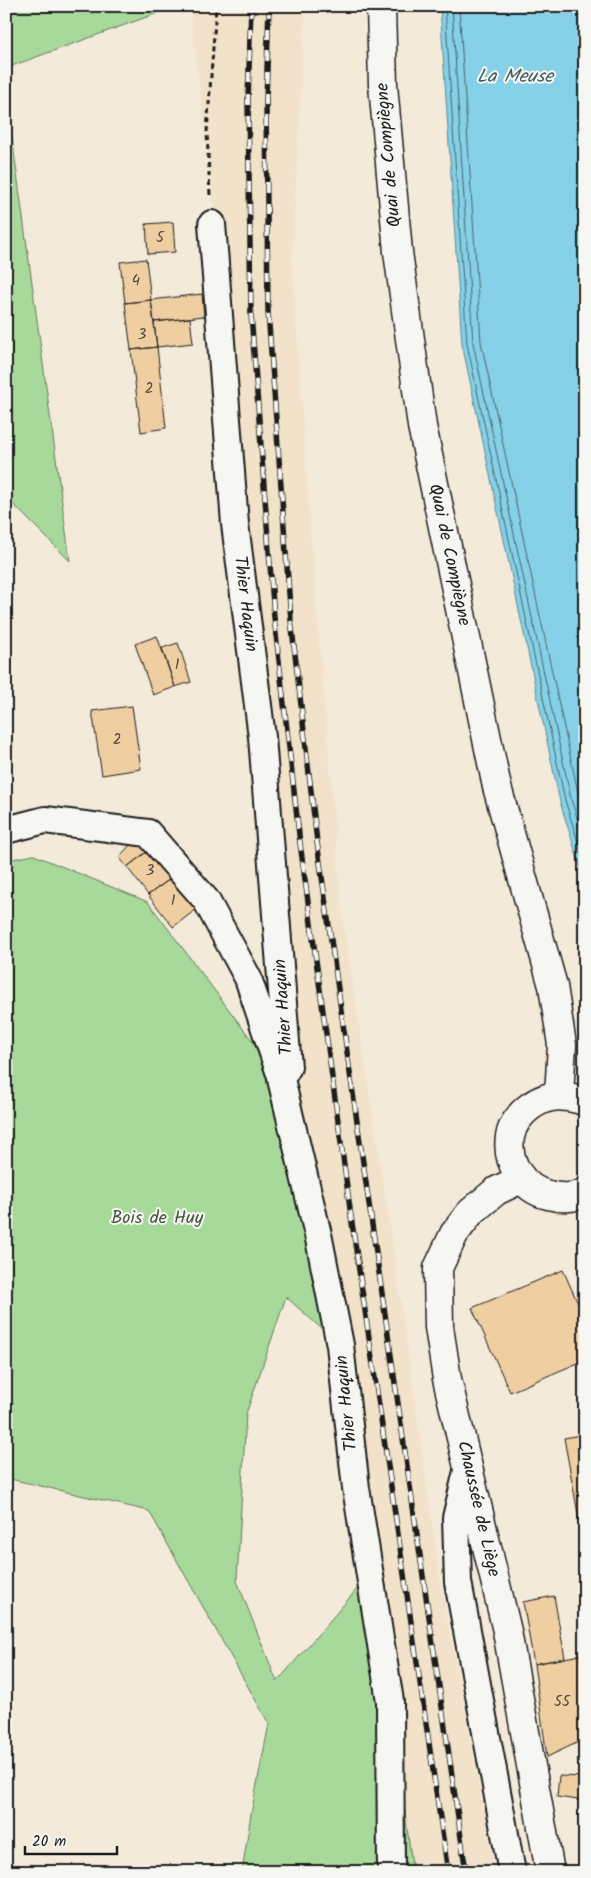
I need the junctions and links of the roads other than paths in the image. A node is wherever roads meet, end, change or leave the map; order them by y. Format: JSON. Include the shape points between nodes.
{"nodes":[{"id":1,"x":380,"y":6,"type":"edge"},
{"id":2,"x":212,"y":224,"type":"road end"},
{"id":3,"x":6,"y":830,"type":"edge"},
{"id":4,"x":281,"y":1079,"type":"junction"},
{"id":5,"x":559,"y":1095,"type":"junction"},
{"id":6,"x":585,"y":1102,"type":"edge"},
{"id":7,"x":521,"y":1179,"type":"junction"},
{"id":8,"x":585,"y":1192,"type":"edge"},
{"id":9,"x":468,"y":1467,"type":"junction"},
{"id":10,"x":391,"y":1872,"type":"edge"},
{"id":11,"x":512,"y":1872,"type":"edge"},
{"id":12,"x":550,"y":1872,"type":"edge"}],
"edges":[{"from":1,"to":5,"type":"main road","name":"Quai de Compiègne","via":[[382,85],[398,252],[422,426],[497,787],[553,986],[562,1045]]},
{"from":2,"to":4,"type":"street","name":"Thier Haquin","via":[[235,524],[262,737],[278,930],[288,1067]]},
{"from":3,"to":4,"type":"street","via":[[44,820],[148,833],[206,900],[248,978]]},
{"from":4,"to":10,"type":"street","name":"Thier Haquin","via":[[319,1239],[340,1346],[356,1488],[390,1701]]},
{"from":5,"to":6,"type":"main road"},
{"from":5,"to":7,"type":"main road","via":[[537,1101],[520,1116],[510,1136],[511,1159]]},
{"from":7,"to":8,"type":"main road","via":[[538,1193],[559,1198]]},
{"from":7,"to":9,"type":"main road","name":"Chaussée de Liège","via":[[496,1191],[470,1212],[454,1234],[438,1268],[439,1327],[447,1379]]},
{"from":9,"to":11,"type":"street","via":[[456,1518],[458,1582]]},
{"from":9,"to":12,"type":"main road","name":"Chaussée de Liège","via":[[507,1631]]}]}
